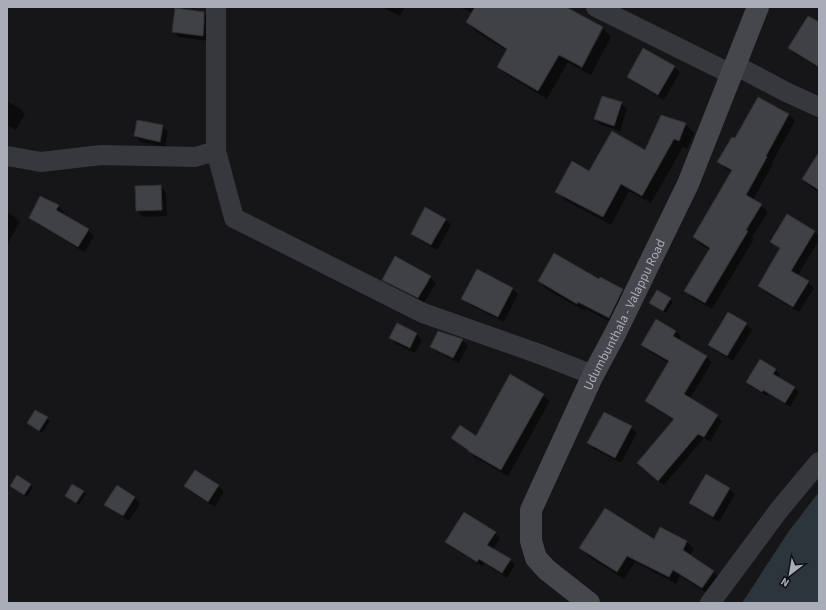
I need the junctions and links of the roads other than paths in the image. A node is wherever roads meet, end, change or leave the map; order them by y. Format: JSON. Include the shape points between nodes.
{"nodes":[{"id":1,"x":216,"y":7,"type":"edge"},
{"id":2,"x":596,"y":7,"type":"edge"},
{"id":3,"x":758,"y":7,"type":"edge"},
{"id":4,"x":733,"y":69,"type":"junction"},
{"id":5,"x":819,"y":106,"type":"edge"},
{"id":6,"x":216,"y":151,"type":"junction"},
{"id":7,"x":7,"y":156,"type":"edge"},
{"id":8,"x":593,"y":375,"type":"junction"},
{"id":9,"x":819,"y":462,"type":"edge"},
{"id":10,"x":589,"y":603,"type":"edge"},
{"id":11,"x":710,"y":603,"type":"edge"}],
"edges":[{"from":1,"to":6,"type":"street"},
{"from":2,"to":4,"type":"street"},
{"from":3,"to":4,"type":"main road","name":"Udumbunthala - Valappu Road"},
{"from":4,"to":5,"type":"street"},
{"from":4,"to":8,"type":"main road","name":"Udumbunthala - Valappu Road","via":[[688,184]]},
{"from":6,"to":7,"type":"street","via":[[195,157],[101,155],[41,162]]},
{"from":6,"to":8,"type":"street","via":[[234,218],[423,313]]},
{"from":8,"to":10,"type":"main road","name":"Udumbunthala - Valappu Road","via":[[530,510],[530,541],[536,558],[547,570]]},
{"from":9,"to":11,"type":"street","via":[[779,510]]}]}
